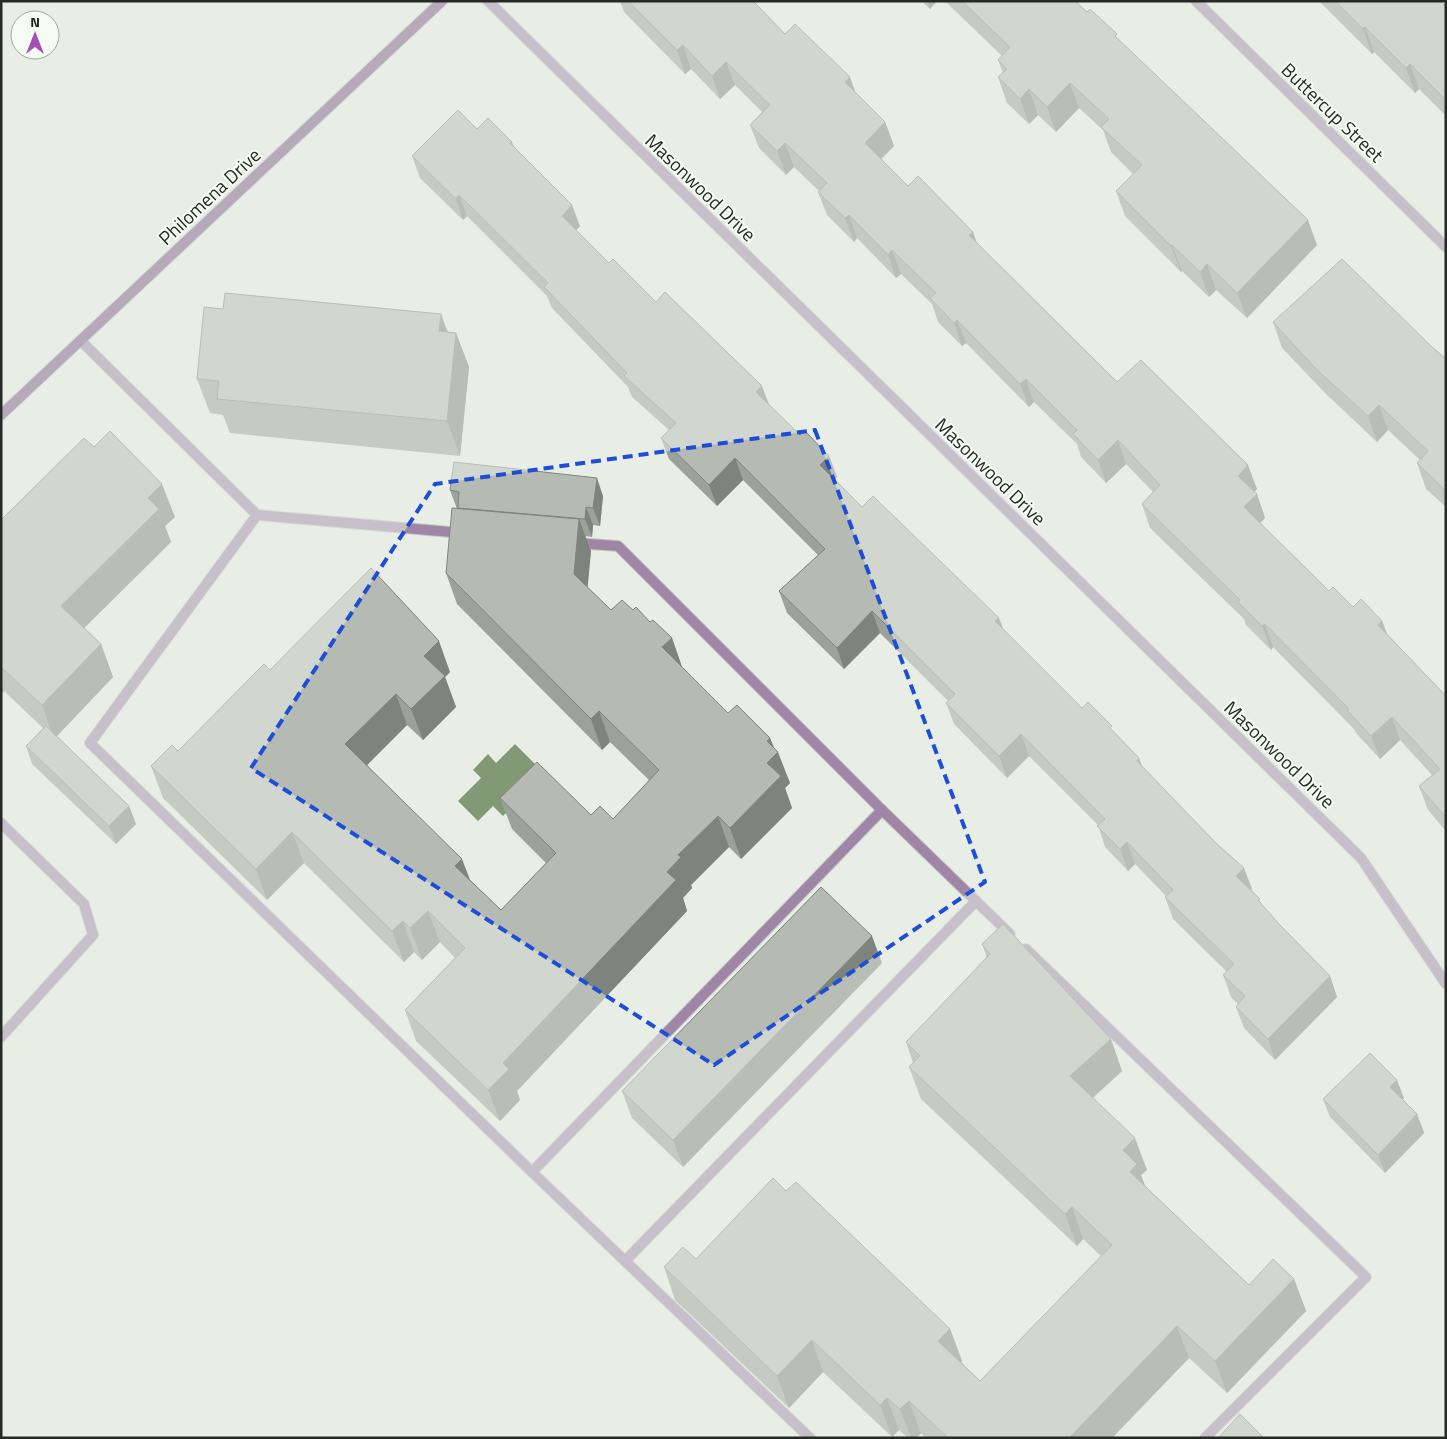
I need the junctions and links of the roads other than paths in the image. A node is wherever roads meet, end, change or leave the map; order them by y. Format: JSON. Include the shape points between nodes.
{"nodes":[{"id":1,"x":442,"y":1,"type":"edge"},
{"id":2,"x":488,"y":1,"type":"edge"},
{"id":3,"x":1196,"y":1,"type":"edge"},
{"id":4,"x":1446,"y":247,"type":"edge"},
{"id":5,"x":81,"y":341,"type":"junction"},
{"id":6,"x":1,"y":416,"type":"edge"},
{"id":7,"x":257,"y":515,"type":"junction"},
{"id":8,"x":470,"y":534,"type":"edge"},
{"id":9,"x":568,"y":542,"type":"edge"},
{"id":10,"x":882,"y":810,"type":"junction"},
{"id":11,"x":1,"y":823,"type":"edge"},
{"id":12,"x":976,"y":901,"type":"junction"},
{"id":13,"x":1446,"y":984,"type":"edge"},
{"id":14,"x":1,"y":1037,"type":"edge"},
{"id":15,"x":532,"y":1172,"type":"junction"},
{"id":16,"x":625,"y":1261,"type":"junction"},
{"id":17,"x":810,"y":1438,"type":"edge"},
{"id":18,"x":1205,"y":1438,"type":"edge"}],
"edges":[{"from":1,"to":5,"type":"street","name":"Philomena Drive"},
{"from":2,"to":13,"type":"street","name":"Masonwood Drive","via":[[1361,858]]},
{"from":3,"to":4,"type":"street","name":"Buttercup Street"},
{"from":5,"to":6,"type":"street","name":"Philomena Drive"},
{"from":5,"to":7,"type":"street"},
{"from":7,"to":8,"type":"street"},
{"from":7,"to":15,"type":"street","via":[[90,743]]},
{"from":9,"to":10,"type":"street","via":[[618,546]]},
{"from":10,"to":12,"type":"street"},
{"from":10,"to":15,"type":"street"},
{"from":11,"to":14,"type":"street","via":[[84,904],[93,935]]},
{"from":12,"to":16,"type":"street"},
{"from":12,"to":18,"type":"street","via":[[1366,1277]]},
{"from":15,"to":16,"type":"street"},
{"from":16,"to":17,"type":"street"}]}
